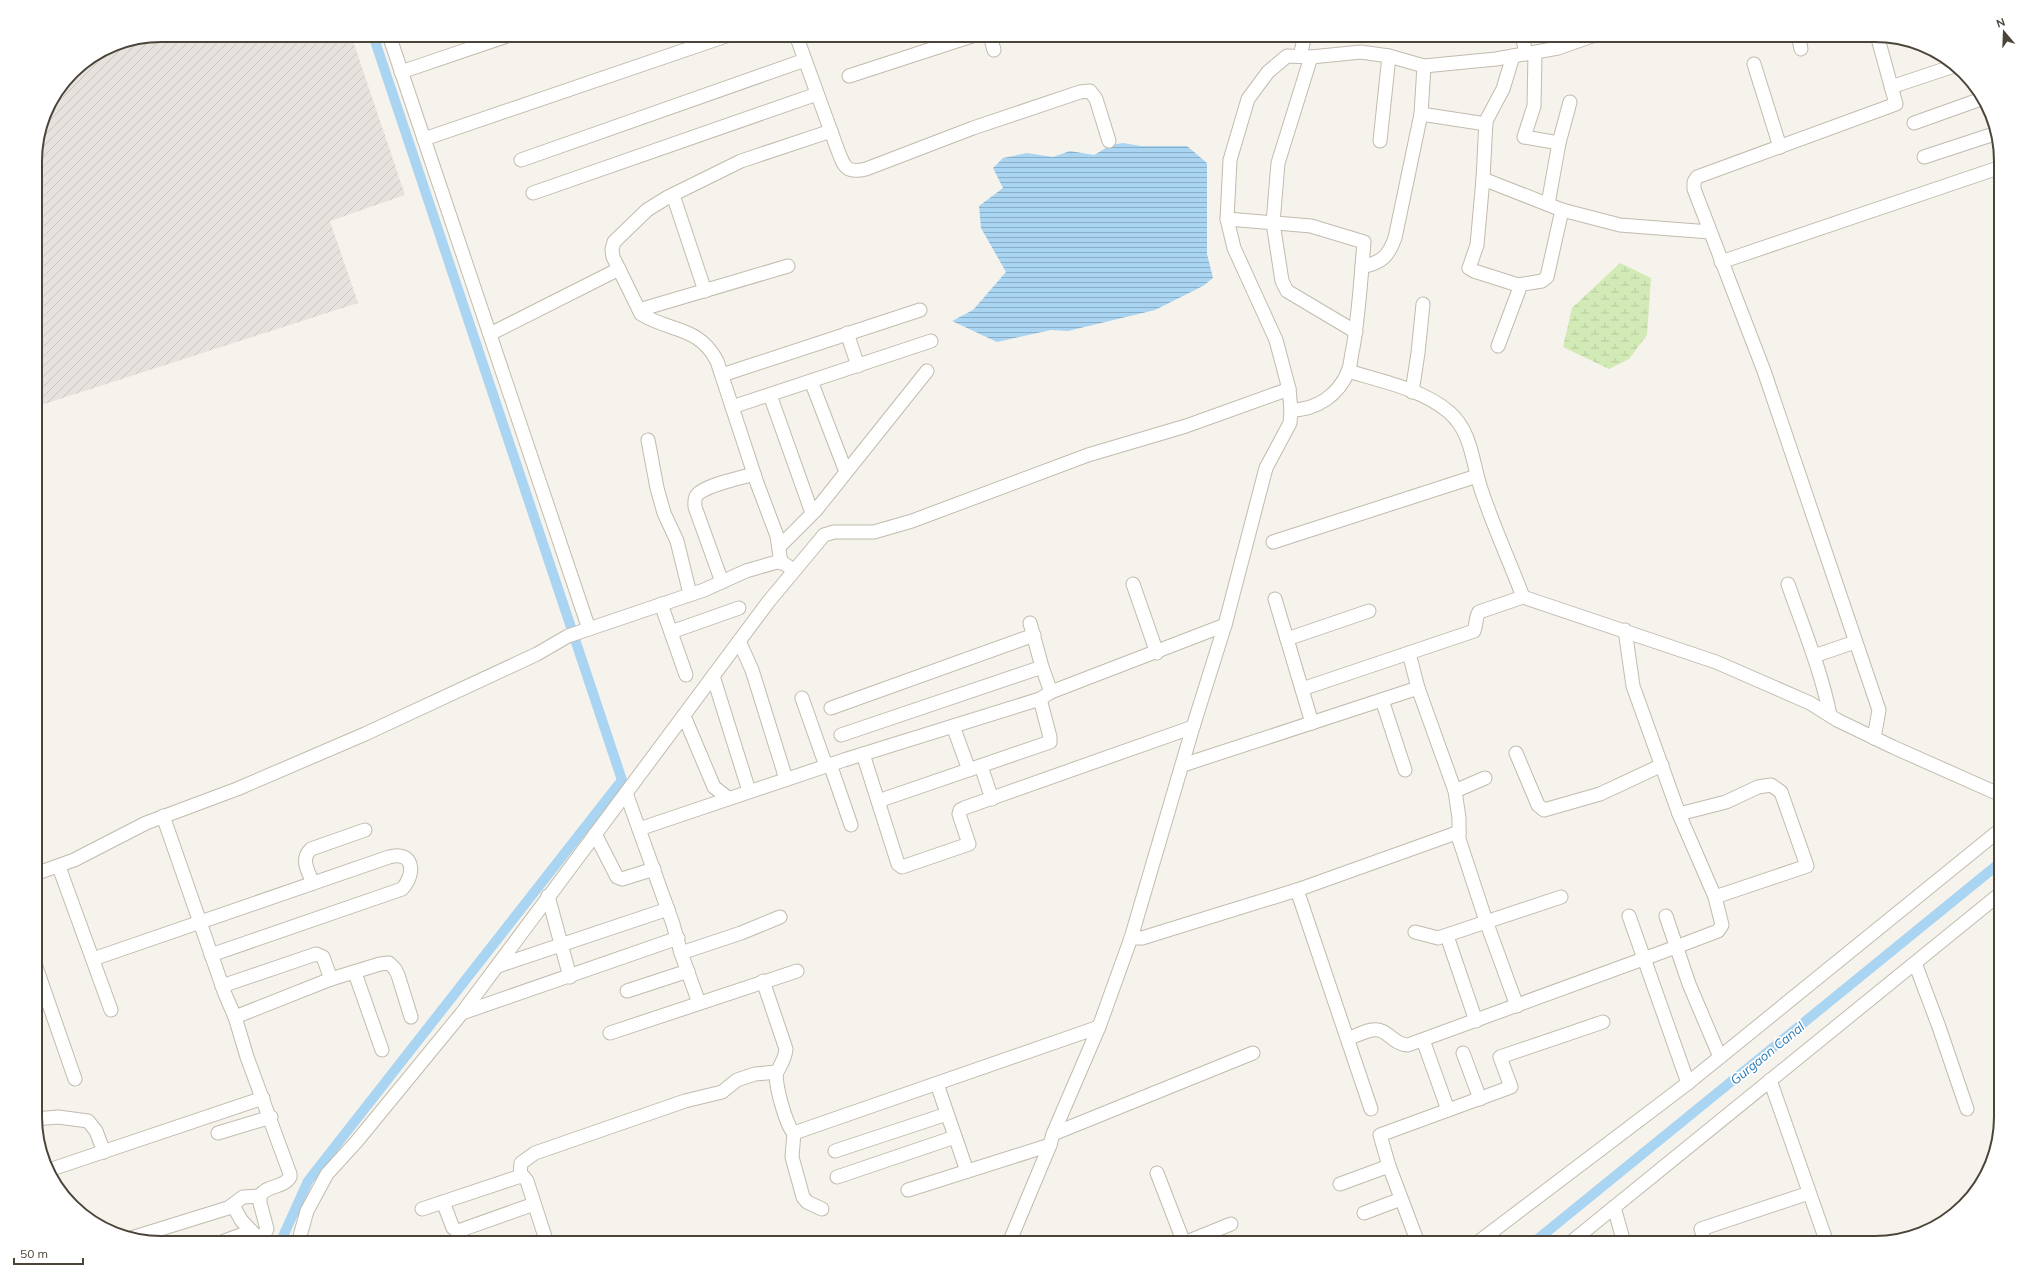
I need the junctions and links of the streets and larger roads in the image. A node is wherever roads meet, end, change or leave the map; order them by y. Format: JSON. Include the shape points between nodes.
{"nodes":[{"id":1,"x":391,"y":42,"type":"edge"},
{"id":2,"x":489,"y":42,"type":"edge"},
{"id":3,"x":708,"y":42,"type":"edge"},
{"id":4,"x":799,"y":42,"type":"edge"},
{"id":5,"x":953,"y":42,"type":"edge"},
{"id":6,"x":992,"y":42,"type":"edge"},
{"id":7,"x":1305,"y":42,"type":"edge"},
{"id":8,"x":1523,"y":42,"type":"edge"},
{"id":9,"x":1575,"y":42,"type":"edge"},
{"id":10,"x":1800,"y":42,"type":"edge"},
{"id":11,"x":1879,"y":42,"type":"edge"},
{"id":12,"x":1801,"y":49,"type":"dead end"},
{"id":13,"x":994,"y":50,"type":"dead end"},
{"id":14,"x":1524,"y":54,"type":"junction"},
{"id":15,"x":1389,"y":56,"type":"junction"},
{"id":16,"x":1306,"y":57,"type":"junction"},
{"id":17,"x":805,"y":60,"type":"junction"},
{"id":18,"x":1754,"y":64,"type":"dead end"},
{"id":19,"x":1424,"y":66,"type":"junction"},
{"id":20,"x":1948,"y":68,"type":"edge"},
{"id":21,"x":401,"y":72,"type":"junction"},
{"id":22,"x":849,"y":76,"type":"dead end"},
{"id":23,"x":1891,"y":87,"type":"junction"},
{"id":24,"x":817,"y":94,"type":"junction"},
{"id":25,"x":1977,"y":100,"type":"edge"},
{"id":26,"x":1570,"y":102,"type":"dead end"},
{"id":27,"x":1421,"y":114,"type":"junction"},
{"id":28,"x":1914,"y":123,"type":"dead end"},
{"id":29,"x":1486,"y":124,"type":"junction"},
{"id":30,"x":831,"y":131,"type":"junction"},
{"id":31,"x":1991,"y":135,"type":"edge"},
{"id":32,"x":424,"y":139,"type":"junction"},
{"id":33,"x":1109,"y":141,"type":"dead end"},
{"id":34,"x":1380,"y":141,"type":"dead end"},
{"id":35,"x":1559,"y":143,"type":"junction"},
{"id":36,"x":1780,"y":147,"type":"junction"},
{"id":37,"x":1924,"y":157,"type":"dead end"},
{"id":38,"x":521,"y":160,"type":"dead end"},
{"id":39,"x":1994,"y":169,"type":"edge"},
{"id":40,"x":1483,"y":179,"type":"junction"},
{"id":41,"x":533,"y":193,"type":"dead end"},
{"id":42,"x":673,"y":195,"type":"junction"},
{"id":43,"x":1548,"y":204,"type":"junction"},
{"id":44,"x":1562,"y":210,"type":"junction"},
{"id":45,"x":1227,"y":219,"type":"junction"},
{"id":46,"x":1273,"y":223,"type":"junction"},
{"id":47,"x":1710,"y":232,"type":"junction"},
{"id":48,"x":1722,"y":262,"type":"junction"},
{"id":49,"x":788,"y":266,"type":"dead end"},
{"id":50,"x":1362,"y":267,"type":"junction"},
{"id":51,"x":619,"y":269,"type":"junction"},
{"id":52,"x":1518,"y":285,"type":"junction"},
{"id":53,"x":705,"y":290,"type":"junction"},
{"id":54,"x":1423,"y":304,"type":"dead end"},
{"id":55,"x":640,"y":310,"type":"junction"},
{"id":56,"x":920,"y":310,"type":"dead end"},
{"id":57,"x":1356,"y":332,"type":"junction"},
{"id":58,"x":847,"y":333,"type":"junction"},
{"id":59,"x":490,"y":334,"type":"junction"},
{"id":60,"x":930,"y":341,"type":"dead end"},
{"id":61,"x":1498,"y":346,"type":"dead end"},
{"id":62,"x":858,"y":366,"type":"junction"},
{"id":63,"x":927,"y":371,"type":"dead end"},
{"id":64,"x":1348,"y":371,"type":"junction"},
{"id":65,"x":722,"y":375,"type":"junction"},
{"id":66,"x":811,"y":381,"type":"junction"},
{"id":67,"x":1289,"y":389,"type":"junction"},
{"id":68,"x":1412,"y":392,"type":"junction"},
{"id":69,"x":770,"y":395,"type":"junction"},
{"id":70,"x":732,"y":407,"type":"junction"},
{"id":71,"x":1291,"y":410,"type":"junction"},
{"id":72,"x":648,"y":440,"type":"dead end"},
{"id":73,"x":846,"y":472,"type":"junction"},
{"id":74,"x":754,"y":474,"type":"junction"},
{"id":75,"x":1477,"y":476,"type":"junction"},
{"id":76,"x":812,"y":513,"type":"junction"},
{"id":77,"x":1273,"y":542,"type":"dead end"},
{"id":78,"x":779,"y":547,"type":"junction"},
{"id":79,"x":787,"y":566,"type":"junction"},
{"id":80,"x":722,"y":582,"type":"junction"},
{"id":81,"x":1133,"y":584,"type":"dead end"},
{"id":82,"x":1788,"y":584,"type":"dead end"},
{"id":83,"x":690,"y":594,"type":"junction"},
{"id":84,"x":1523,"y":598,"type":"junction"},
{"id":85,"x":1275,"y":599,"type":"dead end"},
{"id":86,"x":661,"y":604,"type":"junction"},
{"id":87,"x":739,"y":608,"type":"dead end"},
{"id":88,"x":1369,"y":611,"type":"dead end"},
{"id":89,"x":1225,"y":625,"type":"junction"},
{"id":90,"x":587,"y":630,"type":"junction"},
{"id":91,"x":1625,"y":630,"type":"junction"},
{"id":92,"x":671,"y":632,"type":"junction"},
{"id":93,"x":1287,"y":639,"type":"junction"},
{"id":94,"x":739,"y":641,"type":"junction"},
{"id":95,"x":1855,"y":642,"type":"junction"},
{"id":96,"x":1157,"y":653,"type":"junction"},
{"id":97,"x":1409,"y":653,"type":"junction"},
{"id":98,"x":1814,"y":656,"type":"junction"},
{"id":99,"x":1042,"y":667,"type":"junction"},
{"id":100,"x":686,"y":675,"type":"dead end"},
{"id":101,"x":713,"y":676,"type":"junction"},
{"id":102,"x":1418,"y":688,"type":"junction"},
{"id":103,"x":1302,"y":689,"type":"junction"},
{"id":104,"x":1045,"y":696,"type":"junction"},
{"id":105,"x":802,"y":698,"type":"dead end"},
{"id":106,"x":1382,"y":700,"type":"junction"},
{"id":107,"x":831,"y":708,"type":"dead end"},
{"id":108,"x":1830,"y":715,"type":"junction"},
{"id":109,"x":684,"y":716,"type":"junction"},
{"id":110,"x":1312,"y":723,"type":"junction"},
{"id":111,"x":953,"y":726,"type":"junction"},
{"id":112,"x":1193,"y":727,"type":"junction"},
{"id":113,"x":841,"y":735,"type":"dead end"},
{"id":114,"x":1874,"y":738,"type":"junction"},
{"id":115,"x":1516,"y":752,"type":"dead end"},
{"id":116,"x":863,"y":754,"type":"junction"},
{"id":117,"x":1183,"y":764,"type":"junction"},
{"id":118,"x":1662,"y":764,"type":"junction"},
{"id":119,"x":828,"y":765,"type":"junction"},
{"id":120,"x":981,"y":766,"type":"junction"},
{"id":121,"x":969,"y":770,"type":"junction"},
{"id":122,"x":1405,"y":770,"type":"dead end"},
{"id":123,"x":1485,"y":778,"type":"dead end"},
{"id":124,"x":786,"y":779,"type":"junction"},
{"id":125,"x":749,"y":791,"type":"junction"},
{"id":126,"x":1455,"y":791,"type":"junction"},
{"id":127,"x":1994,"y":792,"type":"edge"},
{"id":128,"x":626,"y":793,"type":"junction"},
{"id":129,"x":728,"y":798,"type":"junction"},
{"id":130,"x":992,"y":799,"type":"junction"},
{"id":131,"x":878,"y":801,"type":"junction"},
{"id":132,"x":1679,"y":814,"type":"junction"},
{"id":133,"x":163,"y":816,"type":"junction"},
{"id":134,"x":852,"y":825,"type":"dead end"},
{"id":135,"x":639,"y":829,"type":"junction"},
{"id":136,"x":365,"y":830,"type":"dead end"},
{"id":137,"x":1459,"y":832,"type":"junction"},
{"id":138,"x":596,"y":834,"type":"junction"},
{"id":139,"x":1994,"y":834,"type":"edge"},
{"id":140,"x":59,"y":867,"type":"junction"},
{"id":141,"x":654,"y":869,"type":"junction"},
{"id":142,"x":42,"y":872,"type":"edge"},
{"id":143,"x":313,"y":883,"type":"junction"},
{"id":144,"x":1297,"y":890,"type":"junction"},
{"id":145,"x":548,"y":896,"type":"junction"},
{"id":146,"x":1561,"y":898,"type":"dead end"},
{"id":147,"x":1715,"y":898,"type":"junction"},
{"id":148,"x":1994,"y":899,"type":"edge"},
{"id":149,"x":668,"y":909,"type":"junction"},
{"id":150,"x":1630,"y":916,"type":"dead end"},
{"id":151,"x":1666,"y":916,"type":"dead end"},
{"id":152,"x":780,"y":917,"type":"dead end"},
{"id":153,"x":1486,"y":921,"type":"junction"},
{"id":154,"x":199,"y":922,"type":"junction"},
{"id":155,"x":1415,"y":932,"type":"dead end"},
{"id":156,"x":1447,"y":936,"type":"junction"},
{"id":157,"x":678,"y":938,"type":"junction"},
{"id":158,"x":1131,"y":938,"type":"junction"},
{"id":159,"x":560,"y":945,"type":"junction"},
{"id":160,"x":1676,"y":947,"type":"junction"},
{"id":161,"x":681,"y":953,"type":"junction"},
{"id":162,"x":211,"y":954,"type":"junction"},
{"id":163,"x":1645,"y":958,"type":"junction"},
{"id":164,"x":93,"y":959,"type":"junction"},
{"id":165,"x":1915,"y":963,"type":"junction"},
{"id":166,"x":498,"y":966,"type":"junction"},
{"id":167,"x":688,"y":971,"type":"junction"},
{"id":168,"x":796,"y":971,"type":"dead end"},
{"id":169,"x":355,"y":973,"type":"junction"},
{"id":170,"x":570,"y":977,"type":"junction"},
{"id":171,"x":331,"y":979,"type":"junction"},
{"id":172,"x":763,"y":981,"type":"junction"},
{"id":173,"x":42,"y":984,"type":"edge"},
{"id":174,"x":222,"y":986,"type":"junction"},
{"id":175,"x":627,"y":991,"type":"dead end"},
{"id":176,"x":698,"y":1003,"type":"junction"},
{"id":177,"x":1517,"y":1006,"type":"junction"},
{"id":178,"x":111,"y":1010,"type":"dead end"},
{"id":179,"x":462,"y":1013,"type":"junction"},
{"id":180,"x":235,"y":1017,"type":"junction"},
{"id":181,"x":411,"y":1017,"type":"dead end"},
{"id":182,"x":1476,"y":1021,"type":"junction"},
{"id":183,"x":1603,"y":1022,"type":"dead end"},
{"id":184,"x":1100,"y":1027,"type":"junction"},
{"id":185,"x":610,"y":1034,"type":"dead end"},
{"id":186,"x":1349,"y":1038,"type":"junction"},
{"id":187,"x":1423,"y":1040,"type":"junction"},
{"id":188,"x":382,"y":1050,"type":"dead end"},
{"id":189,"x":1463,"y":1052,"type":"dead end"},
{"id":190,"x":1253,"y":1053,"type":"dead end"},
{"id":191,"x":1720,"y":1058,"type":"junction"},
{"id":192,"x":777,"y":1072,"type":"junction"},
{"id":193,"x":75,"y":1079,"type":"dead end"},
{"id":194,"x":1770,"y":1080,"type":"junction"},
{"id":195,"x":1688,"y":1083,"type":"junction"},
{"id":196,"x":937,"y":1084,"type":"junction"},
{"id":197,"x":263,"y":1098,"type":"junction"},
{"id":198,"x":1480,"y":1099,"type":"junction"},
{"id":199,"x":1371,"y":1109,"type":"dead end"},
{"id":200,"x":1967,"y":1109,"type":"dead end"},
{"id":201,"x":1448,"y":1110,"type":"junction"},
{"id":202,"x":947,"y":1114,"type":"junction"},
{"id":203,"x":271,"y":1117,"type":"junction"},
{"id":204,"x":42,"y":1118,"type":"edge"},
{"id":205,"x":218,"y":1133,"type":"dead end"},
{"id":206,"x":794,"y":1133,"type":"junction"},
{"id":207,"x":955,"y":1137,"type":"junction"},
{"id":208,"x":1051,"y":1140,"type":"junction"},
{"id":209,"x":835,"y":1151,"type":"dead end"},
{"id":210,"x":104,"y":1152,"type":"junction"},
{"id":211,"x":1389,"y":1166,"type":"junction"},
{"id":212,"x":54,"y":1168,"type":"edge"},
{"id":213,"x":967,"y":1171,"type":"junction"},
{"id":214,"x":1157,"y":1172,"type":"dead end"},
{"id":215,"x":520,"y":1176,"type":"junction"},
{"id":216,"x":837,"y":1177,"type":"dead end"},
{"id":217,"x":1340,"y":1184,"type":"dead end"},
{"id":218,"x":908,"y":1190,"type":"dead end"},
{"id":219,"x":1809,"y":1192,"type":"junction"},
{"id":220,"x":260,"y":1196,"type":"junction"},
{"id":221,"x":1401,"y":1199,"type":"junction"},
{"id":222,"x":443,"y":1202,"type":"junction"},
{"id":223,"x":534,"y":1204,"type":"junction"},
{"id":224,"x":233,"y":1205,"type":"junction"},
{"id":225,"x":1614,"y":1207,"type":"junction"},
{"id":226,"x":422,"y":1209,"type":"dead end"},
{"id":227,"x":822,"y":1209,"type":"dead end"},
{"id":228,"x":1364,"y":1213,"type":"dead end"},
{"id":229,"x":1231,"y":1224,"type":"dead end"},
{"id":230,"x":142,"y":1234,"type":"edge"},
{"id":231,"x":254,"y":1236,"type":"edge"},
{"id":232,"x":258,"y":1236,"type":"edge"},
{"id":233,"x":300,"y":1236,"type":"edge"},
{"id":234,"x":545,"y":1236,"type":"edge"},
{"id":235,"x":1012,"y":1236,"type":"edge"},
{"id":236,"x":1181,"y":1236,"type":"edge"},
{"id":237,"x":1201,"y":1236,"type":"edge"},
{"id":238,"x":1415,"y":1236,"type":"edge"},
{"id":239,"x":1486,"y":1236,"type":"edge"},
{"id":240,"x":1579,"y":1236,"type":"edge"},
{"id":241,"x":1622,"y":1236,"type":"edge"},
{"id":242,"x":1704,"y":1236,"type":"edge"},
{"id":243,"x":1825,"y":1236,"type":"edge"}],
"edges":[{"from":1,"to":21,"type":"street"},
{"from":2,"to":21,"type":"street"},
{"from":3,"to":32,"type":"street"},
{"from":4,"to":17,"type":"street"},
{"from":5,"to":22,"type":"street"},
{"from":6,"to":13,"type":"street"},
{"from":7,"to":16,"type":"street"},
{"from":8,"to":14,"type":"street"},
{"from":9,"to":14,"type":"street"},
{"from":10,"to":12,"type":"street"},
{"from":11,"to":23,"type":"street"},
{"from":14,"to":19,"type":"street"},
{"from":14,"to":29,"type":"street"},
{"from":14,"to":35,"type":"street","via":[[1534,106],[1524,137]]},
{"from":15,"to":16,"type":"street","via":[[1361,52]]},
{"from":15,"to":19,"type":"street"},
{"from":15,"to":34,"type":"street"},
{"from":16,"to":45,"type":"street","via":[[1287,56],[1268,72],[1248,99],[1230,160]]},
{"from":16,"to":46,"type":"street","via":[[1281,151]]},
{"from":17,"to":24,"type":"street"},
{"from":17,"to":38,"type":"street"},
{"from":18,"to":36,"type":"street"},
{"from":19,"to":27,"type":"street"},
{"from":20,"to":23,"type":"street"},
{"from":21,"to":32,"type":"street"},
{"from":23,"to":36,"type":"street","via":[[1896,104]]},
{"from":24,"to":30,"type":"street"},
{"from":24,"to":41,"type":"street"},
{"from":25,"to":28,"type":"street"},
{"from":26,"to":35,"type":"street"},
{"from":27,"to":29,"type":"street"},
{"from":27,"to":50,"type":"street","via":[[1390,252],[1377,264]]},
{"from":29,"to":40,"type":"street"},
{"from":30,"to":33,"type":"street","via":[[844,164],[848,170],[854,172],[980,126],[1080,92],[1090,91],[1096,99]]},
{"from":30,"to":42,"type":"street","via":[[741,161]]},
{"from":31,"to":37,"type":"street"},
{"from":32,"to":59,"type":"street"},
{"from":35,"to":43,"type":"street"},
{"from":36,"to":47,"type":"street","via":[[1697,177],[1694,189]]},
{"from":39,"to":48,"type":"street"},
{"from":40,"to":43,"type":"street"},
{"from":40,"to":52,"type":"street","via":[[1477,246],[1469,268],[1474,272]]},
{"from":42,"to":51,"type":"street","via":[[648,210],[614,242],[613,257]]},
{"from":42,"to":53,"type":"street"},
{"from":43,"to":44,"type":"street"},
{"from":44,"to":47,"type":"street","via":[[1620,225]]},
{"from":44,"to":52,"type":"street","via":[[1547,277],[1542,281]]},
{"from":45,"to":46,"type":"street"},
{"from":45,"to":67,"type":"street","via":[[1234,248],[1276,340]]},
{"from":46,"to":50,"type":"street","via":[[1311,226],[1364,242]]},
{"from":46,"to":57,"type":"street","via":[[1282,281],[1287,291]]},
{"from":47,"to":48,"type":"street"},
{"from":48,"to":95,"type":"street","via":[[1764,372]]},
{"from":49,"to":53,"type":"street"},
{"from":50,"to":57,"type":"street"},
{"from":51,"to":55,"type":"street"},
{"from":51,"to":59,"type":"street"},
{"from":52,"to":61,"type":"street","via":[[1519,290]]},
{"from":53,"to":55,"type":"street"},
{"from":54,"to":68,"type":"street"},
{"from":55,"to":65,"type":"street","via":[[641,314],[649,318],[692,334],[711,349]]},
{"from":56,"to":58,"type":"street"},
{"from":57,"to":64,"type":"street"},
{"from":58,"to":62,"type":"street"},
{"from":58,"to":65,"type":"street"},
{"from":59,"to":90,"type":"street"},
{"from":60,"to":62,"type":"street"},
{"from":62,"to":66,"type":"street"},
{"from":63,"to":73,"type":"street"},
{"from":64,"to":68,"type":"street"},
{"from":64,"to":71,"type":"street","via":[[1328,399],[1305,410]]},
{"from":65,"to":70,"type":"street"},
{"from":66,"to":69,"type":"street"},
{"from":66,"to":73,"type":"street"},
{"from":67,"to":71,"type":"street"},
{"from":67,"to":79,"type":"street","via":[[1186,426],[1088,455],[912,521],[881,530],[834,532],[824,535]]},
{"from":68,"to":75,"type":"street","via":[[1425,397],[1449,413],[1468,437]]},
{"from":69,"to":70,"type":"street"},
{"from":69,"to":76,"type":"street"},
{"from":70,"to":74,"type":"street"},
{"from":71,"to":89,"type":"street","via":[[1290,423],[1266,468]]},
{"from":72,"to":83,"type":"street","via":[[658,494],[677,541]]},
{"from":73,"to":76,"type":"street"},
{"from":74,"to":78,"type":"street"},
{"from":74,"to":80,"type":"street","via":[[711,487],[695,498],[695,507]]},
{"from":75,"to":77,"type":"street"},
{"from":75,"to":84,"type":"street"},
{"from":76,"to":78,"type":"street"},
{"from":78,"to":79,"type":"street"},
{"from":79,"to":80,"type":"street","via":[[777,562],[746,571]]},
{"from":79,"to":94,"type":"street"},
{"from":80,"to":83,"type":"street"},
{"from":81,"to":96,"type":"street"},
{"from":82,"to":98,"type":"street"},
{"from":83,"to":86,"type":"street"},
{"from":84,"to":91,"type":"street"},
{"from":84,"to":97,"type":"street","via":[[1479,612],[1474,631]]},
{"from":85,"to":93,"type":"street"},
{"from":86,"to":90,"type":"street"},
{"from":86,"to":92,"type":"street"},
{"from":87,"to":92,"type":"street"},
{"from":88,"to":93,"type":"street"},
{"from":89,"to":96,"type":"street"},
{"from":89,"to":112,"type":"street"},
{"from":90,"to":133,"type":"street","via":[[568,636],[537,654],[365,734],[243,786]]},
{"from":91,"to":108,"type":"street","via":[[1716,662],[1810,703]]},
{"from":91,"to":118,"type":"street","via":[[1633,686]]},
{"from":92,"to":100,"type":"street"},
{"from":93,"to":103,"type":"street"},
{"from":94,"to":101,"type":"street"},
{"from":94,"to":124,"type":"street","via":[[752,670]]},
{"from":95,"to":98,"type":"street"},
{"from":95,"to":114,"type":"street","via":[[1879,710]]},
{"from":96,"to":104,"type":"street"},
{"from":97,"to":102,"type":"street"},
{"from":97,"to":103,"type":"street"},
{"from":98,"to":108,"type":"street"},
{"from":99,"to":104,"type":"street"},
{"from":99,"to":107,"type":"street","via":[[1032,629]]},
{"from":99,"to":113,"type":"street"},
{"from":101,"to":109,"type":"street"},
{"from":101,"to":125,"type":"street"},
{"from":102,"to":106,"type":"street"},
{"from":102,"to":126,"type":"street"},
{"from":103,"to":110,"type":"street"},
{"from":104,"to":111,"type":"street"},
{"from":104,"to":120,"type":"street","via":[[1050,742]]},
{"from":105,"to":119,"type":"street"},
{"from":106,"to":110,"type":"street"},
{"from":106,"to":122,"type":"street"},
{"from":108,"to":114,"type":"street"},
{"from":109,"to":128,"type":"street"},
{"from":109,"to":129,"type":"street","via":[[714,787]]},
{"from":110,"to":117,"type":"street"},
{"from":111,"to":116,"type":"street"},
{"from":111,"to":121,"type":"street"},
{"from":112,"to":117,"type":"street"},
{"from":112,"to":130,"type":"street"},
{"from":114,"to":127,"type":"street"},
{"from":115,"to":118,"type":"street","via":[[1538,805],[1544,810],[1600,794]]},
{"from":116,"to":119,"type":"street"},
{"from":116,"to":131,"type":"street"},
{"from":117,"to":158,"type":"street"},
{"from":118,"to":132,"type":"street"},
{"from":119,"to":124,"type":"street"},
{"from":119,"to":134,"type":"street"},
{"from":120,"to":121,"type":"street"},
{"from":120,"to":130,"type":"street"},
{"from":121,"to":131,"type":"street"},
{"from":123,"to":126,"type":"street"},
{"from":124,"to":125,"type":"street"},
{"from":125,"to":129,"type":"street"},
{"from":126,"to":137,"type":"street"},
{"from":128,"to":135,"type":"street"},
{"from":128,"to":138,"type":"street"},
{"from":129,"to":135,"type":"street"},
{"from":130,"to":131,"type":"street","via":[[960,810],[970,841],[968,846],[902,867],[898,864]]},
{"from":132,"to":147,"type":"street"},
{"from":132,"to":147,"type":"street","via":[[1726,802],[1758,787],[1771,786],[1781,792],[1807,866]]},
{"from":133,"to":140,"type":"street"},
{"from":133,"to":154,"type":"street"},
{"from":135,"to":141,"type":"street"},
{"from":136,"to":143,"type":"street","via":[[307,852],[305,861]]},
{"from":137,"to":144,"type":"street"},
{"from":137,"to":153,"type":"street","via":[[1459,839]]},
{"from":138,"to":141,"type":"street","via":[[617,877],[622,879]]},
{"from":138,"to":145,"type":"street"},
{"from":139,"to":191,"type":"street"},
{"from":140,"to":142,"type":"street"},
{"from":140,"to":164,"type":"street"},
{"from":141,"to":149,"type":"street"},
{"from":143,"to":154,"type":"street"},
{"from":143,"to":162,"type":"street","via":[[396,855],[405,857],[411,870],[409,880],[402,889]]},
{"from":144,"to":158,"type":"street","via":[[1142,938]]},
{"from":144,"to":186,"type":"street"},
{"from":145,"to":159,"type":"street"},
{"from":145,"to":166,"type":"street"},
{"from":146,"to":153,"type":"street"},
{"from":147,"to":160,"type":"street","via":[[1722,925],[1718,931]]},
{"from":148,"to":165,"type":"street"},
{"from":149,"to":157,"type":"street"},
{"from":149,"to":159,"type":"street"},
{"from":150,"to":163,"type":"street"},
{"from":151,"to":160,"type":"street"},
{"from":152,"to":161,"type":"street"},
{"from":153,"to":156,"type":"street"},
{"from":153,"to":177,"type":"street"},
{"from":154,"to":162,"type":"street"},
{"from":154,"to":164,"type":"street"},
{"from":155,"to":156,"type":"street","via":[[1438,938]]},
{"from":156,"to":182,"type":"street"},
{"from":157,"to":161,"type":"street"},
{"from":157,"to":170,"type":"street"},
{"from":158,"to":184,"type":"street"},
{"from":159,"to":166,"type":"street"},
{"from":159,"to":170,"type":"street"},
{"from":160,"to":163,"type":"street"},
{"from":160,"to":191,"type":"street"},
{"from":161,"to":167,"type":"street"},
{"from":162,"to":174,"type":"street"},
{"from":163,"to":177,"type":"street"},
{"from":163,"to":195,"type":"street"},
{"from":164,"to":178,"type":"street"},
{"from":165,"to":194,"type":"street"},
{"from":165,"to":200,"type":"street","via":[[1940,1027]]},
{"from":166,"to":179,"type":"street"},
{"from":167,"to":175,"type":"street"},
{"from":167,"to":176,"type":"street"},
{"from":168,"to":172,"type":"street"},
{"from":169,"to":171,"type":"street"},
{"from":169,"to":181,"type":"street","via":[[385,963],[392,965],[398,975]]},
{"from":169,"to":188,"type":"street"},
{"from":170,"to":179,"type":"street"},
{"from":171,"to":174,"type":"street","via":[[322,958],[316,954]]},
{"from":171,"to":180,"type":"street"},
{"from":172,"to":176,"type":"street"},
{"from":172,"to":192,"type":"street","via":[[786,1049],[786,1057]]},
{"from":173,"to":193,"type":"street"},
{"from":174,"to":180,"type":"street"},
{"from":176,"to":185,"type":"street"},
{"from":177,"to":182,"type":"street"},
{"from":179,"to":233,"type":"street","via":[[327,1174],[307,1211]]},
{"from":180,"to":197,"type":"street"},
{"from":182,"to":187,"type":"street"},
{"from":183,"to":198,"type":"street","via":[[1500,1057],[1511,1087]]},
{"from":184,"to":196,"type":"street"},
{"from":184,"to":208,"type":"street"},
{"from":186,"to":187,"type":"street","via":[[1372,1029],[1382,1031],[1400,1045]]},
{"from":186,"to":199,"type":"street"},
{"from":187,"to":201,"type":"street"},
{"from":189,"to":198,"type":"street"},
{"from":190,"to":208,"type":"street"},
{"from":191,"to":195,"type":"street"},
{"from":192,"to":206,"type":"street","via":[[776,1080],[788,1126]]},
{"from":192,"to":215,"type":"street","via":[[754,1074],[737,1080],[722,1092],[685,1101],[535,1153],[522,1164]]},
{"from":194,"to":219,"type":"street"},
{"from":194,"to":225,"type":"street"},
{"from":195,"to":239,"type":"street"},
{"from":196,"to":202,"type":"street"},
{"from":196,"to":206,"type":"street"},
{"from":197,"to":203,"type":"street"},
{"from":197,"to":210,"type":"street"},
{"from":198,"to":201,"type":"street"},
{"from":201,"to":211,"type":"street","via":[[1380,1135]]},
{"from":202,"to":207,"type":"street"},
{"from":202,"to":209,"type":"street"},
{"from":203,"to":205,"type":"street"},
{"from":203,"to":220,"type":"street","via":[[290,1177],[287,1182],[265,1191]]},
{"from":204,"to":210,"type":"street","via":[[58,1116],[88,1121],[96,1131]]},
{"from":206,"to":227,"type":"street","via":[[792,1157],[803,1197],[807,1202]]},
{"from":207,"to":213,"type":"street"},
{"from":207,"to":216,"type":"street"},
{"from":208,"to":213,"type":"street"},
{"from":208,"to":235,"type":"street"},
{"from":210,"to":212,"type":"street"},
{"from":211,"to":217,"type":"street"},
{"from":211,"to":221,"type":"street"},
{"from":213,"to":218,"type":"street"},
{"from":214,"to":236,"type":"street"},
{"from":215,"to":222,"type":"street"},
{"from":215,"to":223,"type":"street","via":[[527,1181]]},
{"from":219,"to":242,"type":"street","via":[[1702,1229]]},
{"from":219,"to":243,"type":"street"},
{"from":220,"to":224,"type":"street","via":[[243,1197]]},
{"from":220,"to":232,"type":"street","via":[[267,1229],[265,1233]]},
{"from":221,"to":228,"type":"street"},
{"from":221,"to":238,"type":"street"},
{"from":222,"to":223,"type":"street","via":[[449,1221],[456,1230]]},
{"from":222,"to":226,"type":"street"},
{"from":223,"to":234,"type":"street"},
{"from":224,"to":230,"type":"street"},
{"from":224,"to":231,"type":"street"},
{"from":225,"to":240,"type":"street"},
{"from":225,"to":241,"type":"street"},
{"from":229,"to":237,"type":"street"}]}
